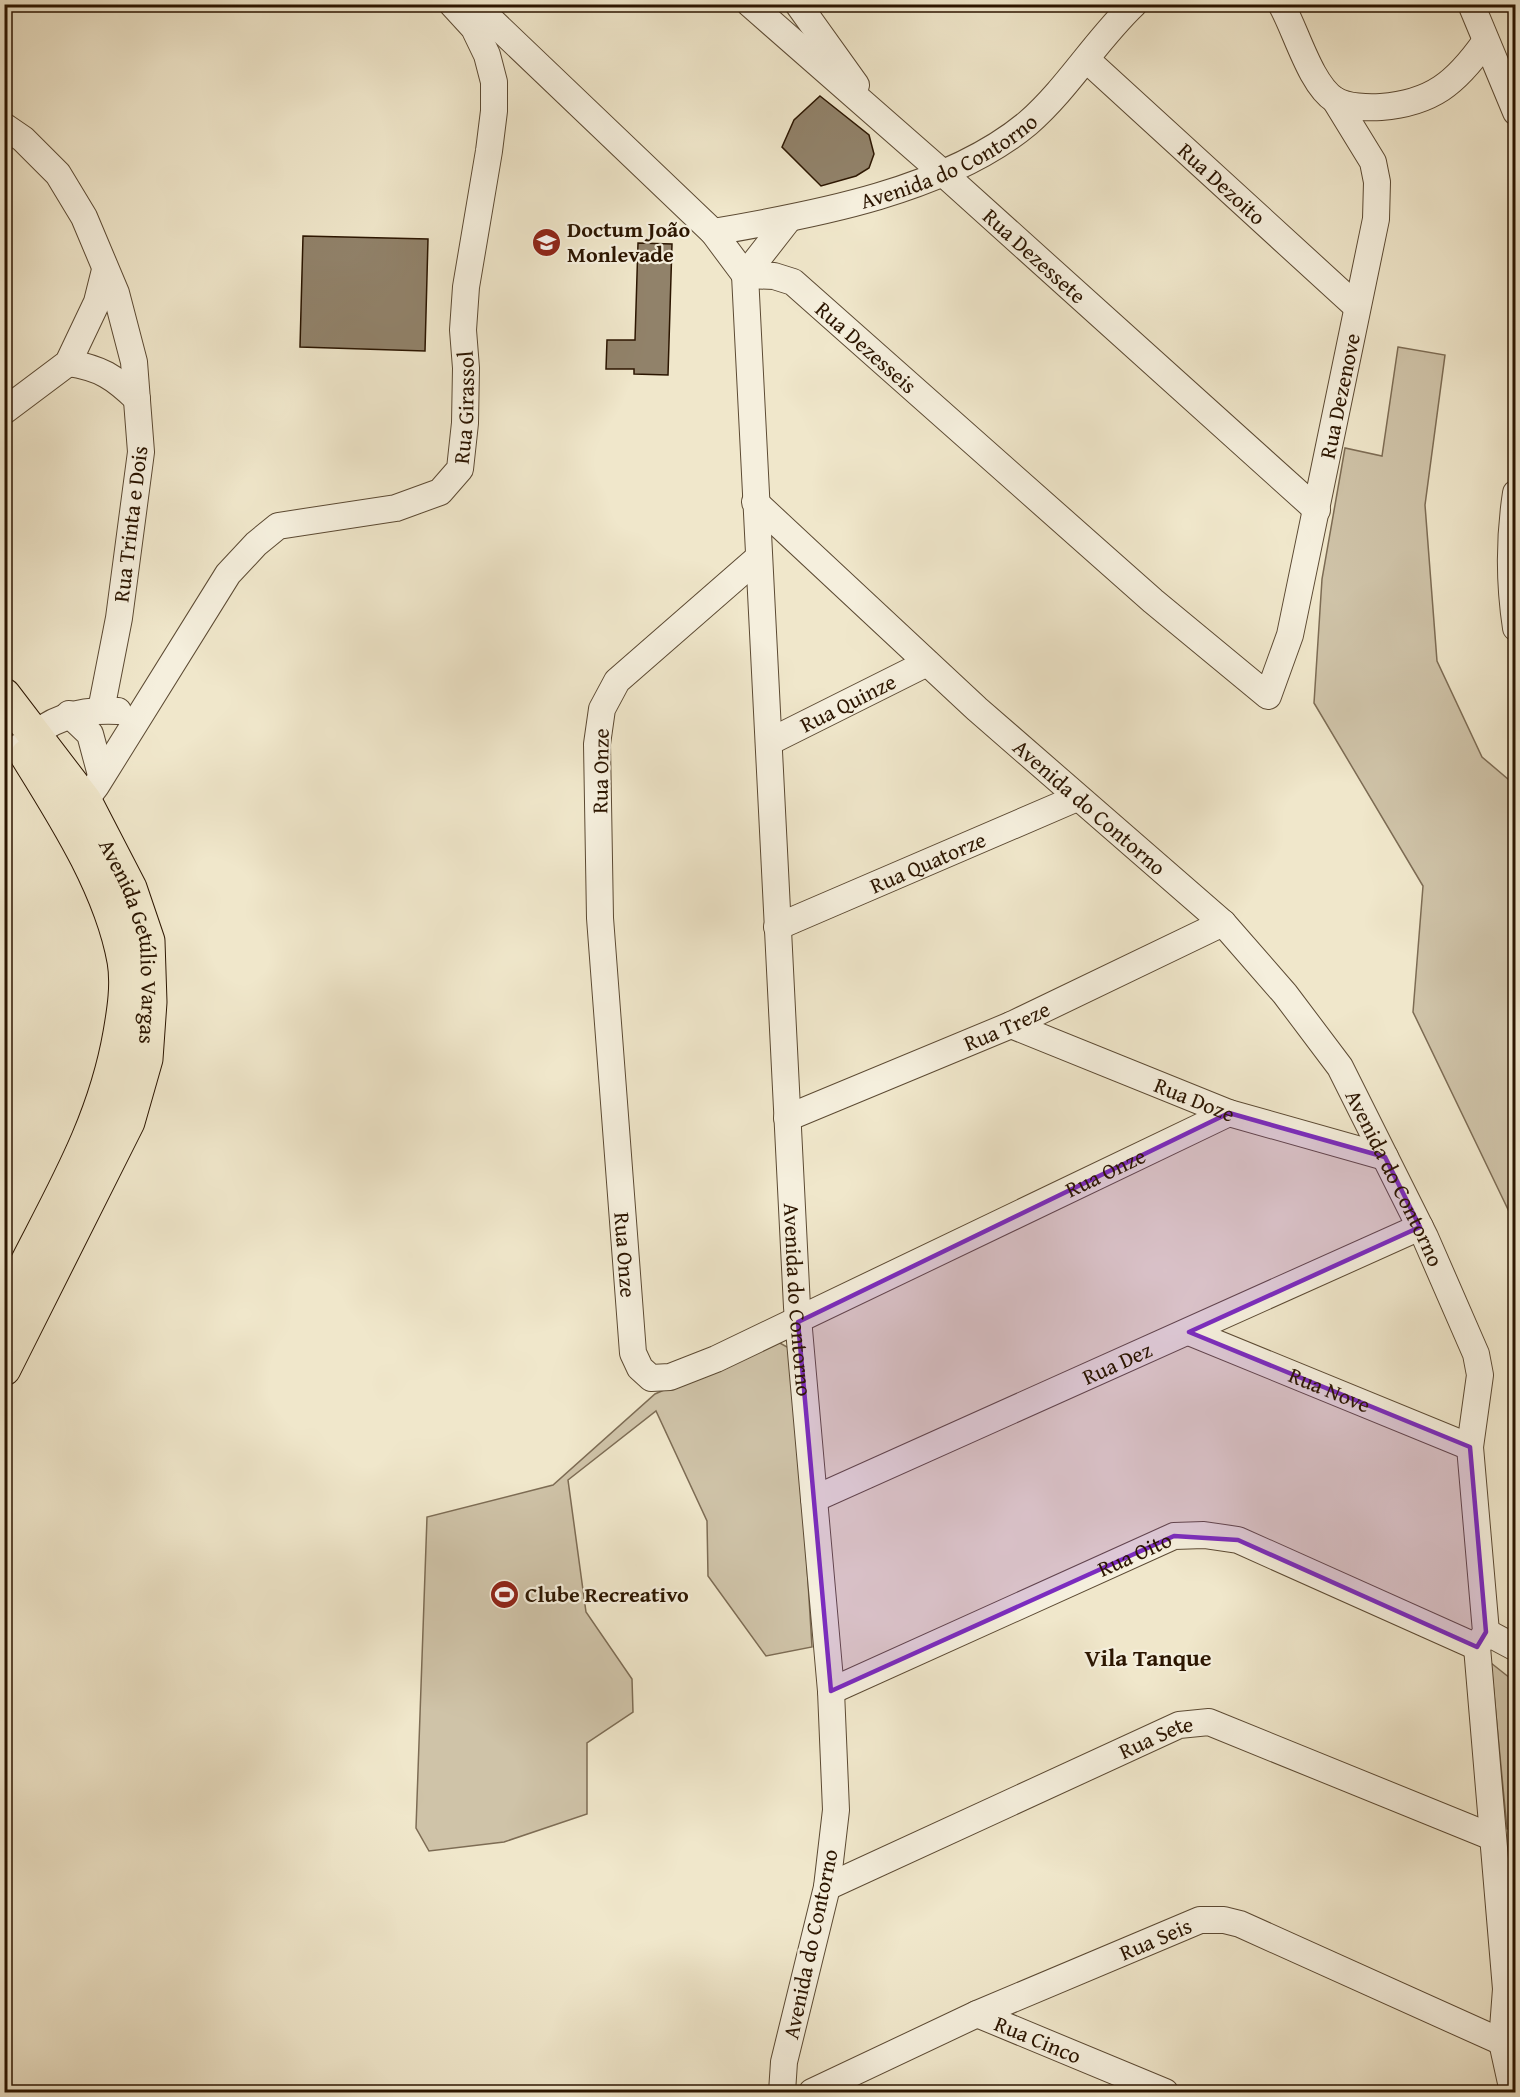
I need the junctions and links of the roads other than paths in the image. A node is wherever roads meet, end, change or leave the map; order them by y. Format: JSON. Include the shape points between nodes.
{"nodes":[{"id":1,"x":452,"y":4,"type":"edge"},
{"id":2,"x":471,"y":4,"type":"edge"},
{"id":3,"x":750,"y":4,"type":"edge"},
{"id":4,"x":798,"y":4,"type":"edge"},
{"id":5,"x":1134,"y":4,"type":"edge"},
{"id":6,"x":1281,"y":4,"type":"edge"},
{"id":7,"x":1471,"y":4,"type":"edge"},
{"id":8,"x":1485,"y":42,"type":"junction"},
{"id":9,"x":1087,"y":60,"type":"junction"},
{"id":10,"x":1335,"y":100,"type":"junction"},
{"id":11,"x":1515,"y":112,"type":"edge"},
{"id":12,"x":885,"y":124,"type":"junction"},
{"id":13,"x":4,"y":126,"type":"edge"},
{"id":14,"x":944,"y":174,"type":"junction"},
{"id":15,"x":788,"y":220,"type":"junction"},
{"id":16,"x":713,"y":232,"type":"junction"},
{"id":17,"x":105,"y":270,"type":"junction"},
{"id":18,"x":745,"y":275,"type":"junction"},
{"id":19,"x":1356,"y":307,"type":"junction"},
{"id":20,"x":68,"y":363,"type":"junction"},
{"id":21,"x":137,"y":399,"type":"junction"},
{"id":22,"x":4,"y":411,"type":"edge"},
{"id":23,"x":1515,"y":493,"type":"edge"},
{"id":24,"x":755,"y":502,"type":"junction"},
{"id":25,"x":1317,"y":510,"type":"junction"},
{"id":26,"x":758,"y":558,"type":"junction"},
{"id":27,"x":1515,"y":628,"type":"edge"},
{"id":28,"x":927,"y":663,"type":"junction"},
{"id":29,"x":4,"y":695,"type":"edge"},
{"id":30,"x":1268,"y":696,"type":"joint"},
{"id":31,"x":4,"y":706,"type":"edge"},
{"id":32,"x":101,"y":710,"type":"junction"},
{"id":33,"x":142,"y":711,"type":"junction"},
{"id":34,"x":69,"y":714,"type":"junction"},
{"id":35,"x":28,"y":739,"type":"junction"},
{"id":36,"x":769,"y":742,"type":"junction"},
{"id":37,"x":1077,"y":798,"type":"junction"},
{"id":38,"x":85,"y":800,"type":"junction"},
{"id":39,"x":1223,"y":923,"type":"junction"},
{"id":40,"x":777,"y":927,"type":"junction"},
{"id":41,"x":1011,"y":1025,"type":"junction"},
{"id":42,"x":1229,"y":1113,"type":"junction"},
{"id":43,"x":787,"y":1118,"type":"junction"},
{"id":44,"x":1385,"y":1157,"type":"junction"},
{"id":45,"x":81,"y":1188,"type":"junction"},
{"id":46,"x":1420,"y":1227,"type":"junction"},
{"id":47,"x":4,"y":1309,"type":"edge"},
{"id":48,"x":798,"y":1322,"type":"junction"},
{"id":49,"x":1188,"y":1332,"type":"junction"},
{"id":50,"x":4,"y":1369,"type":"edge"},
{"id":51,"x":1470,"y":1447,"type":"junction"},
{"id":52,"x":814,"y":1499,"type":"junction"},
{"id":53,"x":1482,"y":1640,"type":"junction"},
{"id":54,"x":1515,"y":1648,"type":"edge"},
{"id":55,"x":831,"y":1691,"type":"junction"},
{"id":56,"x":1492,"y":1837,"type":"junction"},
{"id":57,"x":827,"y":1887,"type":"junction"},
{"id":58,"x":977,"y":2014,"type":"junction"},
{"id":59,"x":1502,"y":2042,"type":"junction"},
{"id":60,"x":782,"y":2092,"type":"edge"},
{"id":61,"x":812,"y":2092,"type":"edge"},
{"id":62,"x":1165,"y":2092,"type":"edge"},
{"id":63,"x":1514,"y":2092,"type":"edge"}],
"edges":[{"from":1,"to":33,"type":"street","name":"Rua Girassol","via":[[474,28],[494,82],[490,141],[466,287],[465,423],[460,469],[440,492],[396,508],[278,526],[228,574]]},
{"from":2,"to":16,"type":"street"},
{"from":3,"to":12,"type":"street","name":"Rua Dezessete"},
{"from":4,"to":12,"type":"street"},
{"from":5,"to":9,"type":"street","name":"Avenida do Contorno"},
{"from":6,"to":10,"type":"street","via":[[1313,74]]},
{"from":7,"to":8,"type":"street"},
{"from":8,"to":10,"type":"street","via":[[1466,68],[1424,100],[1373,108]]},
{"from":8,"to":11,"type":"street"},
{"from":9,"to":14,"type":"street","name":"Avenida do Contorno","via":[[1029,122],[994,148]]},
{"from":9,"to":19,"type":"street","name":"Rua Dezoito"},
{"from":10,"to":19,"type":"street","name":"Rua Dezenove","via":[[1373,162],[1377,182],[1376,219]]},
{"from":12,"to":14,"type":"street","name":"Rua Dezessete"},
{"from":13,"to":17,"type":"street","name":"Rua Trinta e Dois","via":[[58,174],[84,217]]},
{"from":14,"to":15,"type":"street","name":"Avenida do Contorno"},
{"from":14,"to":25,"type":"street","name":"Rua Dezessete"},
{"from":15,"to":16,"type":"street","name":"Avenida do Contorno"},
{"from":15,"to":18,"type":"street"},
{"from":16,"to":18,"type":"street"},
{"from":17,"to":20,"type":"street","via":[[97,302]]},
{"from":17,"to":21,"type":"street","name":"Rua Trinta e Dois","via":[[116,293],[134,362]]},
{"from":18,"to":24,"type":"street","name":"Avenida do Contorno"},
{"from":18,"to":30,"type":"street","name":"Rua Dezesseis","via":[[774,276],[793,282],[1144,593]]},
{"from":19,"to":25,"type":"street","name":"Rua Dezenove"},
{"from":20,"to":21,"type":"street","via":[[113,376]]},
{"from":20,"to":22,"type":"street"},
{"from":21,"to":32,"type":"street","name":"Rua Trinta e Dois","via":[[141,452],[119,618]]},
{"from":23,"to":27,"type":"street","via":[[1509,535]]},
{"from":24,"to":26,"type":"street","name":"Avenida do Contorno"},
{"from":24,"to":28,"type":"street","name":"Avenida do Contorno"},
{"from":25,"to":30,"type":"street","name":"Rua Dezenove","via":[[1290,635]]},
{"from":26,"to":36,"type":"street","name":"Avenida do Contorno"},
{"from":26,"to":48,"type":"street","name":"Rua Onze","via":[[617,681],[602,709],[597,744],[600,918],[633,1353],[640,1368],[651,1378],[670,1377]]},
{"from":28,"to":36,"type":"street","name":"Rua Quinze"},
{"from":28,"to":37,"type":"street","name":"Avenida do Contorno"},
{"from":29,"to":35,"type":"main road","name":"Avenida Getúlio Vargas"},
{"from":31,"to":35,"type":"main road","name":"Avenida Getúlio Vargas"},
{"from":32,"to":33,"type":"street"},
{"from":32,"to":34,"type":"street"},
{"from":33,"to":38,"type":"street","name":"Rua Girassol"},
{"from":34,"to":35,"type":"street"},
{"from":34,"to":38,"type":"street","via":[[90,734]]},
{"from":35,"to":38,"type":"main road","name":"Avenida Getúlio Vargas"},
{"from":36,"to":40,"type":"street","name":"Avenida do Contorno"},
{"from":37,"to":39,"type":"street","name":"Avenida do Contorno"},
{"from":37,"to":40,"type":"street","name":"Rua Quatorze"},
{"from":38,"to":45,"type":"main road","name":"Avenida Getúlio Vargas","via":[[124,962],[125,1008],[115,1062]]},
{"from":39,"to":41,"type":"street","name":"Rua Treze"},
{"from":39,"to":44,"type":"street","name":"Avenida do Contorno","via":[[1285,994],[1340,1067]]},
{"from":40,"to":43,"type":"street","name":"Avenida do Contorno"},
{"from":41,"to":42,"type":"street","name":"Rua Doze"},
{"from":41,"to":43,"type":"street","name":"Rua Treze"},
{"from":42,"to":44,"type":"street","name":"Rua Doze"},
{"from":42,"to":48,"type":"street","name":"Rua Onze"},
{"from":43,"to":48,"type":"street","name":"Avenida do Contorno"},
{"from":44,"to":46,"type":"street","name":"Avenida do Contorno"},
{"from":45,"to":47,"type":"main road","name":"Avenida Getúlio Vargas"},
{"from":45,"to":50,"type":"main road","name":"Avenida Getúlio Vargas"},
{"from":46,"to":49,"type":"street","name":"Rua Dez"},
{"from":46,"to":51,"type":"street","name":"Avenida do Contorno","via":[[1476,1354],[1480,1375]]},
{"from":48,"to":52,"type":"street","name":"Avenida do Contorno"},
{"from":49,"to":51,"type":"street","name":"Rua Nove"},
{"from":49,"to":52,"type":"street","name":"Rua Dez"},
{"from":51,"to":53,"type":"street","name":"Avenida do Contorno"},
{"from":52,"to":55,"type":"street","name":"Avenida do Contorno"},
{"from":53,"to":54,"type":"street","name":"Rua Oito"},
{"from":53,"to":55,"type":"street","name":"Rua Oito","via":[[1238,1540],[1173,1536]]},
{"from":53,"to":56,"type":"street","name":"Avenida do Contorno"},
{"from":55,"to":57,"type":"street","name":"Avenida do Contorno","via":[[836,1810]]},
{"from":56,"to":57,"type":"street","name":"Rua Sete","via":[[1209,1722],[1179,1725]]},
{"from":56,"to":59,"type":"street","name":"Avenida do Contorno","via":[[1506,1989]]},
{"from":57,"to":60,"type":"street","name":"Avenida do Contorno","via":[[784,2062]]},
{"from":58,"to":59,"type":"street","name":"Rua Seis","via":[[1200,1920],[1224,1920]]},
{"from":58,"to":61,"type":"street","name":"Rua Seis"},
{"from":58,"to":62,"type":"street","name":"Rua Cinco"},
{"from":59,"to":63,"type":"street","name":"Avenida do Contorno"}]}
